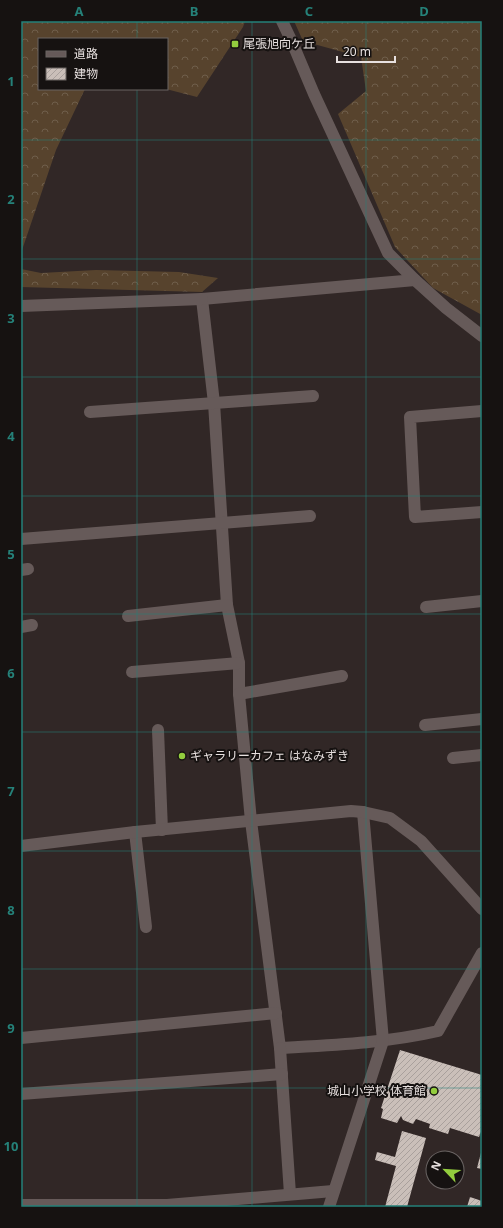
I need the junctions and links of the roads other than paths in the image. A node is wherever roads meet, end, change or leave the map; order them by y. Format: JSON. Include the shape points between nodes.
{"nodes":[{"id":1,"x":282,"y":21,"type":"edge"},
{"id":2,"x":415,"y":280,"type":"junction"},
{"id":3,"x":202,"y":299,"type":"junction"},
{"id":4,"x":21,"y":306,"type":"edge"},
{"id":5,"x":482,"y":336,"type":"edge"},
{"id":6,"x":313,"y":396,"type":"dead end"},
{"id":7,"x":214,"y":403,"type":"junction"},
{"id":8,"x":482,"y":411,"type":"edge"},
{"id":9,"x":90,"y":412,"type":"dead end"},
{"id":10,"x":482,"y":512,"type":"edge"},
{"id":11,"x":310,"y":516,"type":"dead end"},
{"id":12,"x":222,"y":523,"type":"junction"},
{"id":13,"x":21,"y":539,"type":"edge"},
{"id":14,"x":482,"y":601,"type":"edge"},
{"id":15,"x":227,"y":605,"type":"junction"},
{"id":16,"x":426,"y":607,"type":"dead end"},
{"id":17,"x":128,"y":616,"type":"dead end"},
{"id":18,"x":238,"y":663,"type":"junction"},
{"id":19,"x":132,"y":672,"type":"dead end"},
{"id":20,"x":342,"y":676,"type":"dead end"},
{"id":21,"x":239,"y":694,"type":"junction"},
{"id":22,"x":482,"y":719,"type":"edge"},
{"id":23,"x":425,"y":725,"type":"dead end"},
{"id":24,"x":158,"y":730,"type":"dead end"},
{"id":25,"x":482,"y":755,"type":"edge"},
{"id":26,"x":453,"y":758,"type":"dead end"},
{"id":27,"x":363,"y":812,"type":"junction"},
{"id":28,"x":252,"y":821,"type":"junction"},
{"id":29,"x":162,"y":830,"type":"junction"},
{"id":30,"x":135,"y":832,"type":"junction"},
{"id":31,"x":21,"y":846,"type":"edge"},
{"id":32,"x":482,"y":909,"type":"edge"},
{"id":33,"x":146,"y":926,"type":"dead end"},
{"id":34,"x":482,"y":953,"type":"edge"},
{"id":35,"x":276,"y":1013,"type":"junction"},
{"id":36,"x":21,"y":1038,"type":"edge"},
{"id":37,"x":383,"y":1041,"type":"junction"},
{"id":38,"x":280,"y":1048,"type":"junction"},
{"id":39,"x":282,"y":1074,"type":"junction"},
{"id":40,"x":21,"y":1094,"type":"edge"},
{"id":41,"x":333,"y":1192,"type":"junction"},
{"id":42,"x":290,"y":1194,"type":"junction"},
{"id":43,"x":21,"y":1205,"type":"edge"},
{"id":44,"x":167,"y":1206,"type":"edge"},
{"id":45,"x":329,"y":1207,"type":"edge"}],
"edges":[{"from":1,"to":2,"type":"street","via":[[388,254]]},
{"from":2,"to":3,"type":"street"},
{"from":2,"to":5,"type":"street"},
{"from":3,"to":4,"type":"street"},
{"from":3,"to":7,"type":"street"},
{"from":6,"to":7,"type":"street"},
{"from":7,"to":9,"type":"street"},
{"from":7,"to":12,"type":"street"},
{"from":8,"to":10,"type":"street","via":[[410,417],[415,517]]},
{"from":11,"to":12,"type":"street"},
{"from":12,"to":13,"type":"street"},
{"from":12,"to":15,"type":"street"},
{"from":14,"to":16,"type":"street"},
{"from":15,"to":17,"type":"street"},
{"from":15,"to":18,"type":"street"},
{"from":18,"to":19,"type":"street"},
{"from":18,"to":21,"type":"street"},
{"from":20,"to":21,"type":"street"},
{"from":21,"to":28,"type":"street"},
{"from":22,"to":23,"type":"street"},
{"from":24,"to":29,"type":"street"},
{"from":25,"to":26,"type":"street"},
{"from":27,"to":28,"type":"street"},
{"from":27,"to":32,"type":"street","via":[[390,818],[421,841]]},
{"from":27,"to":37,"type":"street"},
{"from":28,"to":29,"type":"street"},
{"from":28,"to":35,"type":"street"},
{"from":29,"to":30,"type":"street"},
{"from":30,"to":31,"type":"street"},
{"from":30,"to":33,"type":"street"},
{"from":34,"to":37,"type":"street","via":[[438,1031]]},
{"from":35,"to":36,"type":"street"},
{"from":35,"to":38,"type":"street"},
{"from":37,"to":38,"type":"street"},
{"from":37,"to":41,"type":"street"},
{"from":38,"to":39,"type":"street"},
{"from":39,"to":40,"type":"street"},
{"from":39,"to":42,"type":"street"},
{"from":41,"to":42,"type":"street"},
{"from":41,"to":45,"type":"street"},
{"from":42,"to":44,"type":"street"},
{"from":43,"to":44,"type":"street"}]}
